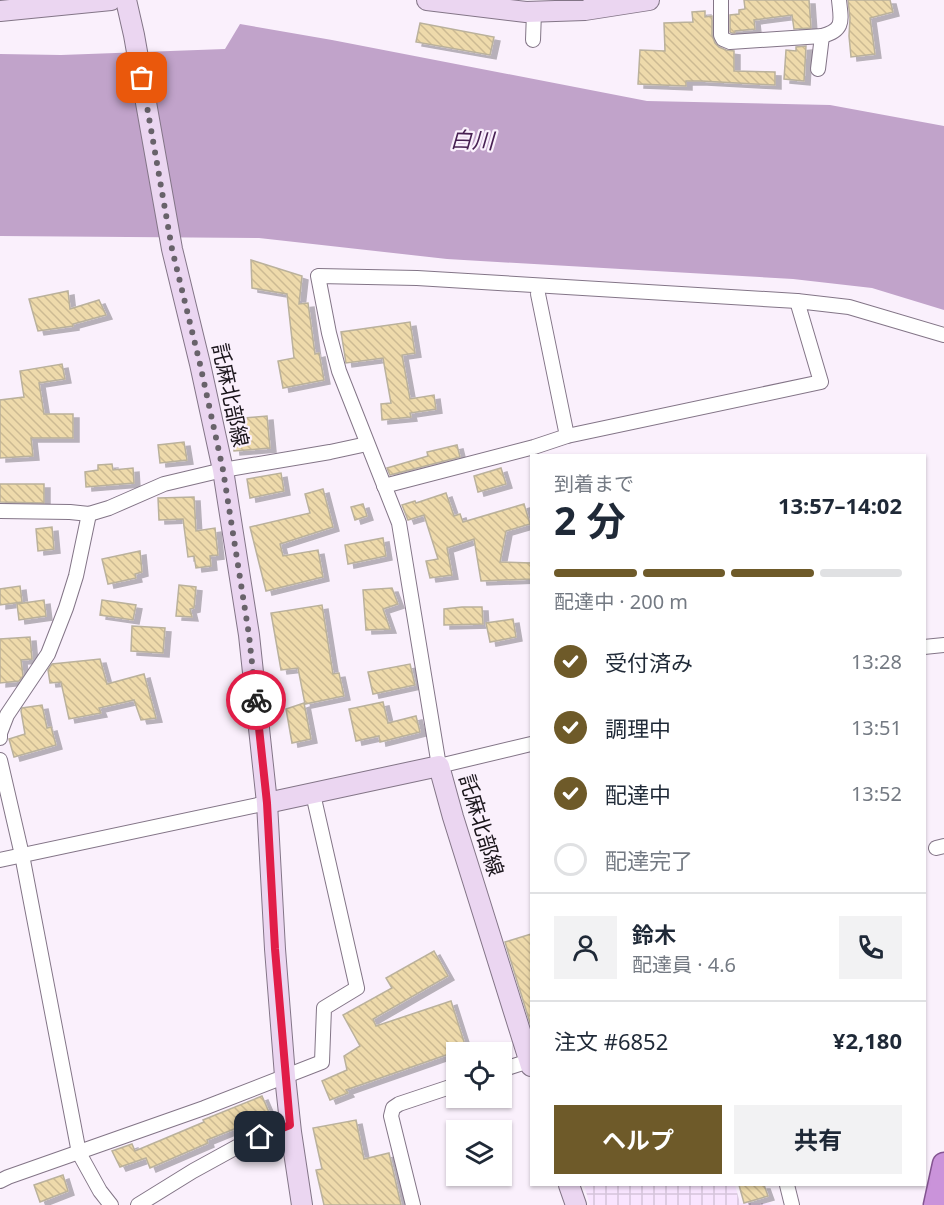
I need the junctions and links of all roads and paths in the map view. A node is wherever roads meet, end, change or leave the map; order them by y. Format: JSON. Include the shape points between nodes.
{"nodes":[{"id":1,"x":111,"y":0,"type":"edge"},
{"id":2,"x":126,"y":0,"type":"edge"},
{"id":3,"x":427,"y":0,"type":"edge"},
{"id":4,"x":649,"y":0,"type":"edge"},
{"id":5,"x":721,"y":0,"type":"edge"},
{"id":6,"x":840,"y":0,"type":"edge"},
{"id":7,"x":617,"y":3,"type":"edge"},
{"id":8,"x":529,"y":8,"type":"edge"},
{"id":9,"x":0,"y":11,"type":"edge"},
{"id":10,"x":822,"y":36,"type":"junction"},
{"id":11,"x":533,"y":40,"type":"dead end"},
{"id":12,"x":818,"y":69,"type":"dead end"},
{"id":13,"x":538,"y":294,"type":"dead end"},
{"id":14,"x":797,"y":301,"type":"junction"},
{"id":15,"x":944,"y":334,"type":"edge"},
{"id":16,"x":567,"y":436,"type":"junction"},
{"id":17,"x":367,"y":444,"type":"junction"},
{"id":18,"x":535,"y":451,"type":"edge"},
{"id":19,"x":223,"y":470,"type":"junction"},
{"id":20,"x":384,"y":486,"type":"junction"},
{"id":21,"x":0,"y":511,"type":"edge"},
{"id":22,"x":89,"y":514,"type":"junction"},
{"id":23,"x":944,"y":645,"type":"edge"},
{"id":24,"x":926,"y":647,"type":"edge"},
{"id":25,"x":0,"y":738,"type":"edge"},
{"id":26,"x":530,"y":744,"type":"edge"},
{"id":27,"x":0,"y":760,"type":"edge"},
{"id":28,"x":439,"y":766,"type":"junction"},
{"id":29,"x":313,"y":794,"type":"junction"},
{"id":30,"x":267,"y":803,"type":"junction"},
{"id":31,"x":22,"y":855,"type":"junction"},
{"id":32,"x":0,"y":860,"type":"edge"},
{"id":33,"x":530,"y":1064,"type":"edge"},
{"id":34,"x":512,"y":1068,"type":"edge"},
{"id":35,"x":285,"y":1076,"type":"junction"},
{"id":36,"x":446,"y":1088,"type":"edge"},
{"id":37,"x":290,"y":1125,"type":"junction"},
{"id":38,"x":79,"y":1153,"type":"junction"},
{"id":39,"x":944,"y":1164,"type":"edge"},
{"id":40,"x":0,"y":1181,"type":"edge"},
{"id":41,"x":569,"y":1186,"type":"edge"},
{"id":42,"x":787,"y":1186,"type":"edge"},
{"id":43,"x":111,"y":1205,"type":"edge"},
{"id":44,"x":138,"y":1205,"type":"edge"},
{"id":45,"x":302,"y":1205,"type":"edge"},
{"id":46,"x":413,"y":1205,"type":"edge"},
{"id":47,"x":576,"y":1205,"type":"edge"},
{"id":48,"x":792,"y":1205,"type":"edge"},
{"id":49,"x":935,"y":1205,"type":"edge"}],
"edges":[{"from":1,"to":9,"type":"main road"},
{"from":2,"to":19,"type":"main road","name":"託麻北部線","via":[[172,249]]},
{"from":3,"to":8,"type":"main road"},
{"from":4,"to":7,"type":"main road"},
{"from":5,"to":10,"type":"street","via":[[721,35],[726,42]]},
{"from":6,"to":10,"type":"street","via":[[838,28]]},
{"from":7,"to":8,"type":"main road","via":[[585,10]]},
{"from":8,"to":11,"type":"street"},
{"from":10,"to":12,"type":"street"},
{"from":13,"to":16,"type":"street"},
{"from":14,"to":15,"type":"street","via":[[849,308]]},
{"from":14,"to":16,"type":"street","via":[[821,382]]},
{"from":14,"to":17,"type":"street","via":[[417,278],[318,276],[339,371]]},
{"from":16,"to":18,"type":"street"},
{"from":17,"to":19,"type":"street"},
{"from":17,"to":20,"type":"street"},
{"from":18,"to":20,"type":"street"},
{"from":19,"to":22,"type":"street","via":[[164,484]]},
{"from":19,"to":30,"type":"main road","name":"託麻北部線","via":[[249,635]]},
{"from":20,"to":28,"type":"street","via":[[399,523]]},
{"from":21,"to":22,"type":"street"},
{"from":22,"to":25,"type":"street","via":[[76,576],[48,654],[7,715]]},
{"from":23,"to":24,"type":"street"},
{"from":26,"to":28,"type":"street"},
{"from":27,"to":31,"type":"street"},
{"from":28,"to":29,"type":"main road","name":"託麻北部線"},
{"from":28,"to":33,"type":"main road","name":"託麻北部線"},
{"from":29,"to":30,"type":"main road","name":"託麻北部線"},
{"from":29,"to":35,"type":"street","via":[[357,988],[324,1008],[322,1062]]},
{"from":30,"to":31,"type":"street"},
{"from":30,"to":35,"type":"main road","name":"託麻北部線"},
{"from":31,"to":32,"type":"street"},
{"from":31,"to":38,"type":"street"},
{"from":33,"to":34,"type":"street"},
{"from":35,"to":37,"type":"main road","name":"託麻北部線"},
{"from":35,"to":38,"type":"street"},
{"from":36,"to":46,"type":"street","via":[[393,1108],[391,1116]]},
{"from":37,"to":44,"type":"street","via":[[244,1143]]},
{"from":37,"to":45,"type":"main road","name":"託麻北部線"},
{"from":38,"to":40,"type":"street"},
{"from":38,"to":43,"type":"street"},
{"from":39,"to":49,"type":"highway"},
{"from":41,"to":47,"type":"main road"},
{"from":42,"to":48,"type":"street"}]}
